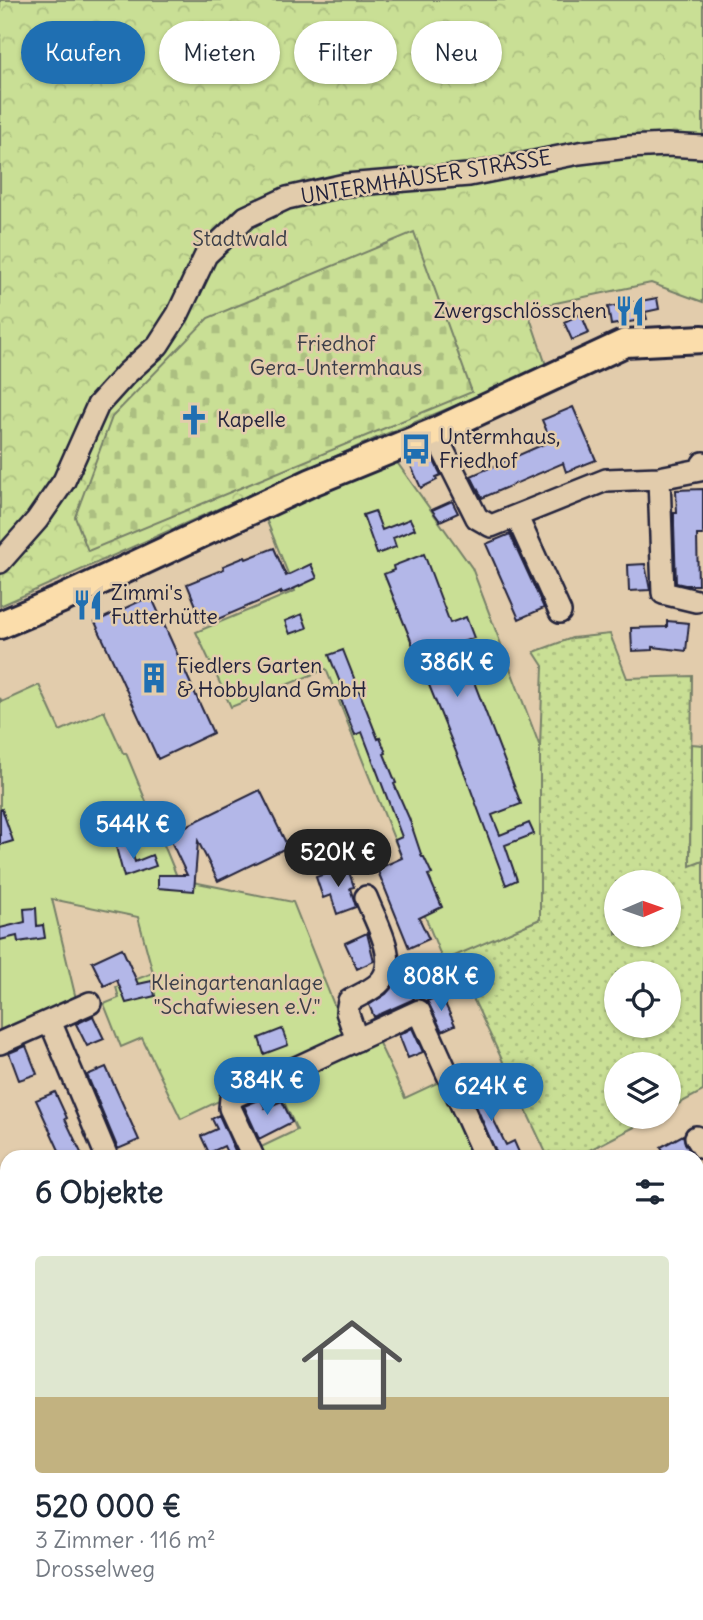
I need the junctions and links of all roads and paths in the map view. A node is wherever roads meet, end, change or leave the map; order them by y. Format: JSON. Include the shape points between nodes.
{"nodes":[{"id":1,"x":703,"y":147,"type":"edge"},
{"id":2,"x":703,"y":339,"type":"edge"},
{"id":3,"x":434,"y":432,"type":"junction"},
{"id":4,"x":703,"y":463,"type":"edge"},
{"id":5,"x":659,"y":478,"type":"junction"},
{"id":6,"x":517,"y":517,"type":"junction"},
{"id":7,"x":0,"y":562,"type":"edge"},
{"id":8,"x":696,"y":601,"type":"dead end"},
{"id":9,"x":560,"y":612,"type":"dead end"},
{"id":10,"x":0,"y":625,"type":"edge"},
{"id":11,"x":366,"y":897,"type":"dead end"},
{"id":12,"x":90,"y":1003,"type":"dead end"},
{"id":13,"x":50,"y":1021,"type":"junction"},
{"id":14,"x":357,"y":1040,"type":"junction"},
{"id":15,"x":0,"y":1043,"type":"edge"},
{"id":16,"x":104,"y":1150,"type":"edge"},
{"id":17,"x":250,"y":1150,"type":"edge"},
{"id":18,"x":482,"y":1150,"type":"edge"}],
"edges":[{"from":1,"to":7,"type":"street","name":"UNTERMHÄUSER STRASSE","via":[[628,147],[469,175],[345,185],[287,198],[246,218],[206,255],[158,345],[98,405],[64,481]]},
{"from":2,"to":3,"type":"main road","via":[[625,343]]},
{"from":3,"to":6,"type":"street","via":[[477,518],[491,526]]},
{"from":3,"to":10,"type":"main road","via":[[312,482]]},
{"from":4,"to":5,"type":"street","via":[[700,470]]},
{"from":5,"to":6,"type":"street","via":[[606,480]]},
{"from":5,"to":8,"type":"street","via":[[661,598]]},
{"from":6,"to":9,"type":"street"},
{"from":11,"to":14,"type":"street","via":[[388,957],[387,971],[378,984],[349,1001]]},
{"from":12,"to":13,"type":"street"},
{"from":13,"to":15,"type":"street"},
{"from":13,"to":16,"type":"street"},
{"from":14,"to":17,"type":"street","via":[[231,1098],[230,1108]]},
{"from":14,"to":18,"type":"street","via":[[419,1011]]}]}
